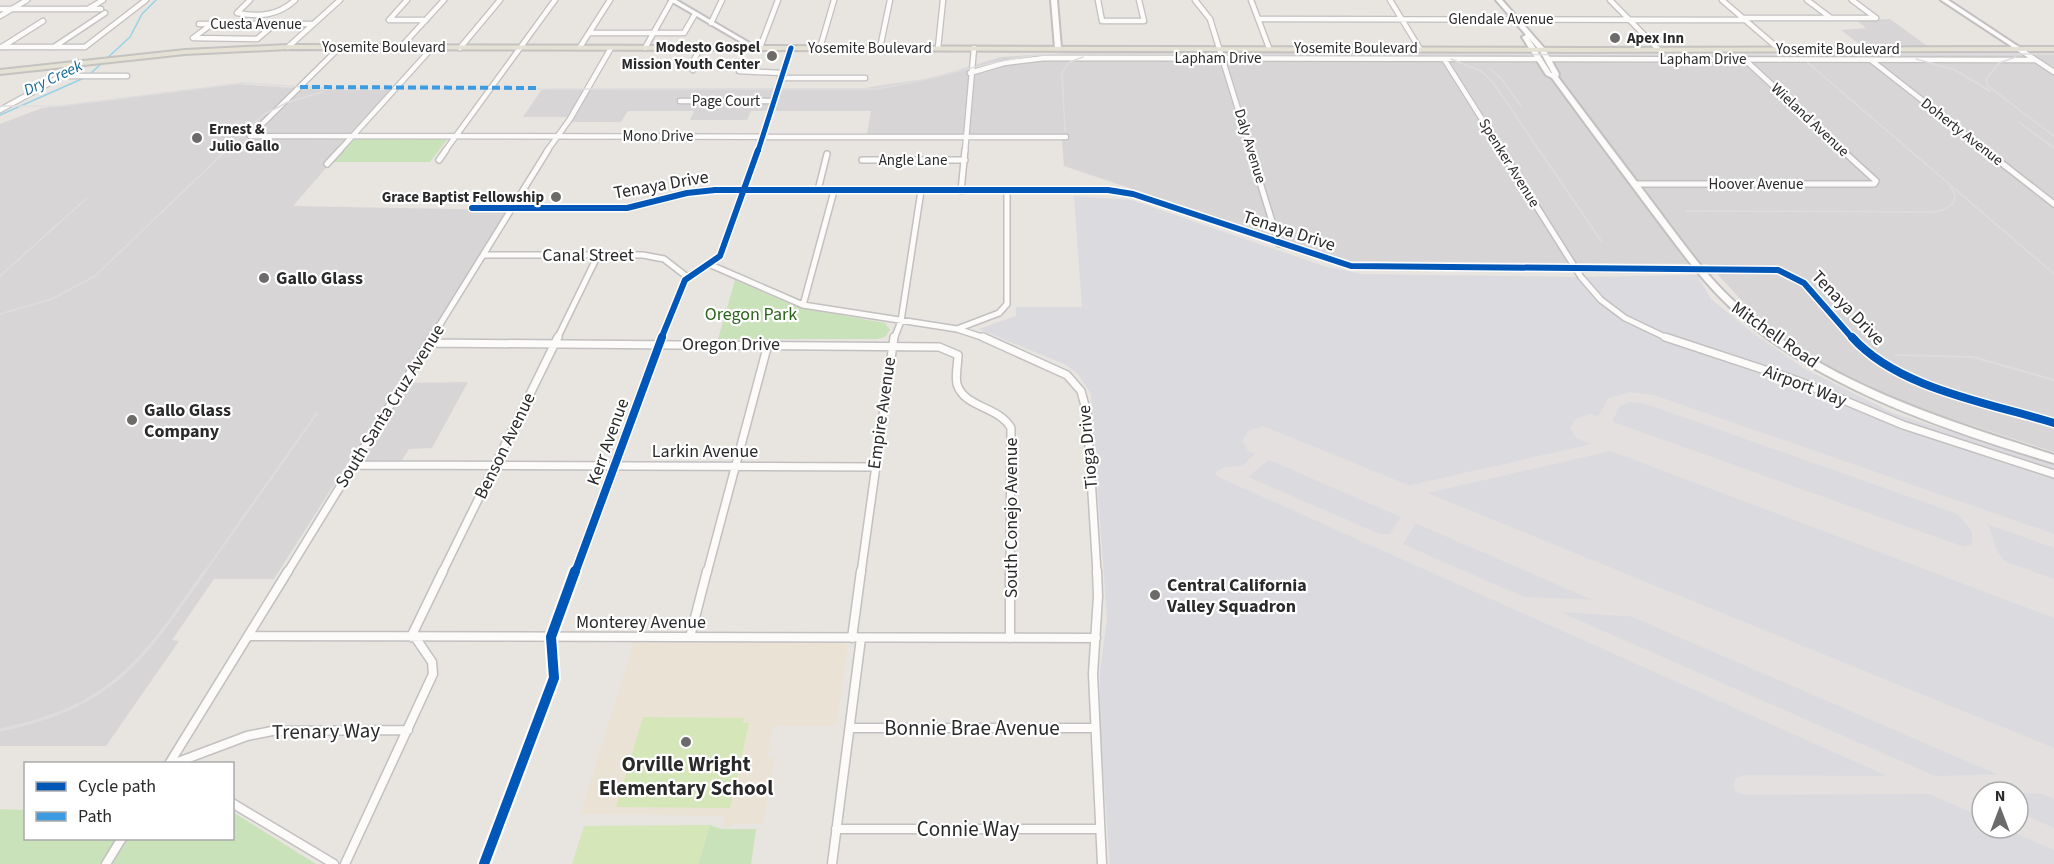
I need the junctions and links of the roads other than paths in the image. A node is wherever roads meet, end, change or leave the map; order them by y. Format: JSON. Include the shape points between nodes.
{"nodes":[{"id":1,"x":27,"y":0,"type":"edge"},
{"id":2,"x":103,"y":0,"type":"edge"},
{"id":3,"x":146,"y":0,"type":"edge"},
{"id":4,"x":250,"y":0,"type":"edge"},
{"id":5,"x":295,"y":0,"type":"edge"},
{"id":6,"x":340,"y":0,"type":"edge"},
{"id":7,"x":407,"y":0,"type":"edge"},
{"id":8,"x":444,"y":0,"type":"edge"},
{"id":9,"x":500,"y":0,"type":"edge"},
{"id":10,"x":555,"y":0,"type":"edge"},
{"id":11,"x":610,"y":0,"type":"edge"},
{"id":12,"x":672,"y":0,"type":"edge"},
{"id":13,"x":722,"y":0,"type":"edge"},
{"id":14,"x":778,"y":0,"type":"edge"},
{"id":15,"x":834,"y":0,"type":"edge"},
{"id":16,"x":890,"y":0,"type":"edge"},
{"id":17,"x":944,"y":0,"type":"edge"},
{"id":18,"x":1054,"y":0,"type":"edge"},
{"id":19,"x":1098,"y":0,"type":"edge"},
{"id":20,"x":1139,"y":0,"type":"edge"},
{"id":21,"x":1195,"y":0,"type":"edge"},
{"id":22,"x":1251,"y":0,"type":"edge"},
{"id":23,"x":1390,"y":0,"type":"edge"},
{"id":24,"x":1499,"y":0,"type":"edge"},
{"id":25,"x":1610,"y":0,"type":"edge"},
{"id":26,"x":1722,"y":0,"type":"edge"},
{"id":27,"x":1808,"y":0,"type":"edge"},
{"id":28,"x":1852,"y":0,"type":"edge"},
{"id":29,"x":1944,"y":0,"type":"edge"},
{"id":30,"x":0,"y":9,"type":"edge"},
{"id":31,"x":11,"y":9,"type":"junction"},
{"id":32,"x":88,"y":9,"type":"junction"},
{"id":33,"x":694,"y":14,"type":"junction"},
{"id":34,"x":0,"y":16,"type":"edge"},
{"id":35,"x":1831,"y":18,"type":"junction"},
{"id":36,"x":1258,"y":19,"type":"junction"},
{"id":37,"x":1401,"y":19,"type":"junction"},
{"id":38,"x":1514,"y":19,"type":"junction"},
{"id":39,"x":1629,"y":19,"type":"junction"},
{"id":40,"x":1744,"y":19,"type":"junction"},
{"id":41,"x":426,"y":20,"type":"junction"},
{"id":42,"x":43,"y":21,"type":"dead end"},
{"id":43,"x":711,"y":23,"type":"junction"},
{"id":44,"x":199,"y":24,"type":"dead end"},
{"id":45,"x":212,"y":24,"type":"junction"},
{"id":46,"x":275,"y":24,"type":"junction"},
{"id":47,"x":313,"y":24,"type":"junction"},
{"id":48,"x":589,"y":33,"type":"junction"},
{"id":49,"x":653,"y":33,"type":"junction"},
{"id":50,"x":763,"y":40,"type":"junction"},
{"id":51,"x":743,"y":42,"type":"junction"},
{"id":52,"x":1,"y":46,"type":"edge"},
{"id":53,"x":54,"y":46,"type":"junction"},
{"id":54,"x":288,"y":47,"type":"junction"},
{"id":55,"x":340,"y":47,"type":"junction"},
{"id":56,"x":580,"y":47,"type":"junction"},
{"id":57,"x":400,"y":48,"type":"junction"},
{"id":58,"x":432,"y":48,"type":"junction"},
{"id":59,"x":460,"y":48,"type":"junction"},
{"id":60,"x":520,"y":48,"type":"junction"},
{"id":61,"x":611,"y":48,"type":"junction"},
{"id":62,"x":645,"y":48,"type":"junction"},
{"id":63,"x":700,"y":48,"type":"junction"},
{"id":64,"x":731,"y":48,"type":"junction"},
{"id":65,"x":755,"y":48,"type":"junction"},
{"id":66,"x":791,"y":48,"type":"junction"},
{"id":67,"x":820,"y":48,"type":"junction"},
{"id":68,"x":880,"y":48,"type":"junction"},
{"id":69,"x":938,"y":48,"type":"junction"},
{"id":70,"x":974,"y":48,"type":"junction"},
{"id":71,"x":1058,"y":48,"type":"junction"},
{"id":72,"x":1219,"y":48,"type":"junction"},
{"id":73,"x":1269,"y":48,"type":"junction"},
{"id":74,"x":1420,"y":49,"type":"junction"},
{"id":75,"x":1538,"y":49,"type":"junction"},
{"id":76,"x":1658,"y":49,"type":"junction"},
{"id":77,"x":1779,"y":49,"type":"junction"},
{"id":78,"x":2019,"y":49,"type":"junction"},
{"id":79,"x":2054,"y":49,"type":"edge"},
{"id":80,"x":1223,"y":58,"type":"junction"},
{"id":81,"x":1444,"y":59,"type":"junction"},
{"id":82,"x":1539,"y":59,"type":"junction"},
{"id":83,"x":1549,"y":59,"type":"junction"},
{"id":84,"x":1744,"y":59,"type":"junction"},
{"id":85,"x":1871,"y":60,"type":"junction"},
{"id":86,"x":2036,"y":60,"type":"junction"},
{"id":87,"x":69,"y":66,"type":"junction"},
{"id":88,"x":693,"y":70,"type":"dead end"},
{"id":89,"x":739,"y":71,"type":"dead end"},
{"id":90,"x":0,"y":72,"type":"edge"},
{"id":91,"x":2054,"y":72,"type":"edge"},
{"id":92,"x":970,"y":73,"type":"junction"},
{"id":93,"x":60,"y":76,"type":"junction"},
{"id":94,"x":127,"y":76,"type":"dead end"},
{"id":95,"x":781,"y":76,"type":"junction"},
{"id":96,"x":1554,"y":77,"type":"junction"},
{"id":97,"x":866,"y":78,"type":"dead end"},
{"id":98,"x":680,"y":101,"type":"dead end"},
{"id":99,"x":773,"y":102,"type":"junction"},
{"id":100,"x":0,"y":110,"type":"edge"},
{"id":101,"x":352,"y":136,"type":"junction"},
{"id":102,"x":457,"y":136,"type":"junction"},
{"id":103,"x":556,"y":136,"type":"junction"},
{"id":104,"x":762,"y":136,"type":"junction"},
{"id":105,"x":967,"y":136,"type":"junction"},
{"id":106,"x":1066,"y":137,"type":"dead end"},
{"id":107,"x":827,"y":154,"type":"dead end"},
{"id":108,"x":440,"y":159,"type":"dead end"},
{"id":109,"x":862,"y":160,"type":"dead end"},
{"id":110,"x":964,"y":160,"type":"junction"},
{"id":111,"x":327,"y":164,"type":"dead end"},
{"id":112,"x":1876,"y":181,"type":"joint"},
{"id":113,"x":1634,"y":184,"type":"junction"},
{"id":114,"x":745,"y":190,"type":"junction"},
{"id":115,"x":818,"y":190,"type":"junction"},
{"id":116,"x":834,"y":190,"type":"junction"},
{"id":117,"x":1007,"y":190,"type":"junction"},
{"id":118,"x":921,"y":191,"type":"junction"},
{"id":119,"x":961,"y":191,"type":"junction"},
{"id":120,"x":2054,"y":204,"type":"edge"},
{"id":121,"x":472,"y":208,"type":"dead end"},
{"id":122,"x":512,"y":208,"type":"junction"},
{"id":123,"x":1279,"y":244,"type":"junction"},
{"id":124,"x":483,"y":255,"type":"junction"},
{"id":125,"x":598,"y":255,"type":"junction"},
{"id":126,"x":711,"y":265,"type":"junction"},
{"id":127,"x":1574,"y":267,"type":"junction"},
{"id":128,"x":1698,"y":268,"type":"junction"},
{"id":129,"x":686,"y":276,"type":"junction"},
{"id":130,"x":803,"y":305,"type":"junction"},
{"id":131,"x":901,"y":321,"type":"junction"},
{"id":132,"x":957,"y":330,"type":"junction"},
{"id":133,"x":429,"y":343,"type":"junction"},
{"id":134,"x":556,"y":343,"type":"junction"},
{"id":135,"x":660,"y":344,"type":"junction"},
{"id":136,"x":768,"y":344,"type":"junction"},
{"id":137,"x":891,"y":345,"type":"junction"},
{"id":138,"x":958,"y":355,"type":"joint"},
{"id":139,"x":2054,"y":423,"type":"edge"},
{"id":140,"x":2054,"y":459,"type":"edge"},
{"id":141,"x":354,"y":465,"type":"junction"},
{"id":142,"x":495,"y":465,"type":"junction"},
{"id":143,"x":615,"y":465,"type":"junction"},
{"id":144,"x":735,"y":466,"type":"junction"},
{"id":145,"x":875,"y":467,"type":"junction"},
{"id":146,"x":2054,"y":474,"type":"edge"},
{"id":147,"x":249,"y":636,"type":"junction"},
{"id":148,"x":413,"y":637,"type":"junction"},
{"id":149,"x":550,"y":637,"type":"junction"},
{"id":150,"x":690,"y":637,"type":"junction"},
{"id":151,"x":857,"y":638,"type":"junction"},
{"id":152,"x":1010,"y":638,"type":"junction"},
{"id":153,"x":1096,"y":638,"type":"junction"},
{"id":154,"x":850,"y":728,"type":"junction"},
{"id":155,"x":1095,"y":728,"type":"junction"},
{"id":156,"x":408,"y":730,"type":"junction"},
{"id":157,"x":175,"y":762,"type":"edge"},
{"id":158,"x":234,"y":804,"type":"edge"},
{"id":159,"x":836,"y":829,"type":"junction"},
{"id":160,"x":1099,"y":829,"type":"junction"},
{"id":161,"x":121,"y":840,"type":"edge"},
{"id":162,"x":106,"y":864,"type":"edge"},
{"id":163,"x":334,"y":864,"type":"edge"},
{"id":164,"x":345,"y":864,"type":"edge"},
{"id":165,"x":484,"y":864,"type":"edge"},
{"id":166,"x":832,"y":864,"type":"edge"},
{"id":167,"x":1102,"y":864,"type":"edge"}],
"edges":[{"from":1,"to":31,"type":"street"},
{"from":2,"to":32,"type":"street"},
{"from":3,"to":53,"type":"street","via":[[86,47]]},
{"from":4,"to":5,"type":"street","via":[[237,13],[277,13]]},
{"from":6,"to":47,"type":"street"},
{"from":7,"to":41,"type":"street","via":[[388,19]]},
{"from":8,"to":41,"type":"street"},
{"from":9,"to":59,"type":"street"},
{"from":10,"to":60,"type":"street"},
{"from":11,"to":48,"type":"street"},
{"from":12,"to":33,"type":"main road"},
{"from":12,"to":49,"type":"street"},
{"from":13,"to":43,"type":"street"},
{"from":14,"to":50,"type":"street"},
{"from":15,"to":67,"type":"street"},
{"from":16,"to":68,"type":"street"},
{"from":17,"to":69,"type":"street"},
{"from":18,"to":71,"type":"main road"},
{"from":19,"to":20,"type":"street","via":[[1102,21],[1144,21]]},
{"from":21,"to":72,"type":"street","name":"Daly Avenue","via":[[1210,19]]},
{"from":22,"to":36,"type":"street"},
{"from":23,"to":37,"type":"street"},
{"from":24,"to":38,"type":"main road"},
{"from":25,"to":39,"type":"street"},
{"from":26,"to":40,"type":"street"},
{"from":27,"to":35,"type":"street"},
{"from":28,"to":35,"type":"street","name":"Glendale Avenue","via":[[1876,18]]},
{"from":29,"to":78,"type":"main road"},
{"from":30,"to":31,"type":"street"},
{"from":31,"to":32,"type":"street"},
{"from":31,"to":34,"type":"street"},
{"from":32,"to":53,"type":"street","via":[[103,11]]},
{"from":33,"to":43,"type":"main road"},
{"from":33,"to":49,"type":"street","via":[[684,33]]},
{"from":35,"to":40,"type":"street","name":"Glendale Avenue"},
{"from":36,"to":37,"type":"street","name":"Glendale Avenue"},
{"from":36,"to":73,"type":"street"},
{"from":37,"to":38,"type":"street","name":"Glendale Avenue"},
{"from":37,"to":74,"type":"street"},
{"from":38,"to":39,"type":"street","name":"Glendale Avenue"},
{"from":38,"to":75,"type":"main road"},
{"from":39,"to":40,"type":"street","name":"Glendale Avenue"},
{"from":39,"to":76,"type":"street"},
{"from":40,"to":77,"type":"street"},
{"from":41,"to":57,"type":"street"},
{"from":42,"to":52,"type":"street"},
{"from":43,"to":51,"type":"main road"},
{"from":44,"to":45,"type":"street","name":"Cuesta Avenue"},
{"from":45,"to":46,"type":"street","name":"Cuesta Avenue"},
{"from":45,"to":46,"type":"street","via":[[193,38],[257,39]]},
{"from":46,"to":47,"type":"street","name":"Cuesta Avenue"},
{"from":47,"to":54,"type":"street"},
{"from":48,"to":49,"type":"street"},
{"from":48,"to":56,"type":"street"},
{"from":49,"to":62,"type":"street"},
{"from":50,"to":51,"type":"main road","via":[[756,44]]},
{"from":50,"to":65,"type":"street"},
{"from":51,"to":64,"type":"main road"},
{"from":51,"to":65,"type":"main road"},
{"from":52,"to":53,"type":"street"},
{"from":54,"to":55,"type":"main road","name":"Yosemite Boulevard"},
{"from":54,"to":87,"type":"main road","name":"Yosemite Boulevard","via":[[220,49]]},
{"from":55,"to":57,"type":"main road","name":"Yosemite Boulevard"},
{"from":55,"to":101,"type":"street","name":"Mono Drive","via":[[249,136]]},
{"from":56,"to":60,"type":"main road","name":"Yosemite Boulevard"},
{"from":56,"to":61,"type":"main road","name":"Yosemite Boulevard"},
{"from":57,"to":58,"type":"main road","name":"Yosemite Boulevard"},
{"from":58,"to":59,"type":"main road","name":"Yosemite Boulevard"},
{"from":58,"to":101,"type":"street"},
{"from":59,"to":60,"type":"main road","name":"Yosemite Boulevard"},
{"from":60,"to":102,"type":"street"},
{"from":61,"to":62,"type":"main road","name":"Yosemite Boulevard"},
{"from":61,"to":103,"type":"street","name":"South Santa Cruz Avenue"},
{"from":62,"to":63,"type":"main road","name":"Yosemite Boulevard"},
{"from":63,"to":64,"type":"main road","name":"Yosemite Boulevard"},
{"from":63,"to":88,"type":"street","via":[[691,66]]},
{"from":64,"to":65,"type":"main road","name":"Yosemite Boulevard"},
{"from":65,"to":66,"type":"main road","name":"Yosemite Boulevard"},
{"from":66,"to":67,"type":"main road","name":"Yosemite Boulevard"},
{"from":66,"to":95,"type":"street"},
{"from":67,"to":68,"type":"main road","name":"Yosemite Boulevard"},
{"from":68,"to":69,"type":"main road","name":"Yosemite Boulevard"},
{"from":69,"to":70,"type":"main road","name":"Yosemite Boulevard"},
{"from":70,"to":71,"type":"main road","name":"Yosemite Boulevard"},
{"from":70,"to":92,"type":"street"},
{"from":71,"to":72,"type":"main road","name":"Yosemite Boulevard"},
{"from":72,"to":73,"type":"main road","name":"Yosemite Boulevard"},
{"from":72,"to":80,"type":"street","name":"Daly Avenue"},
{"from":73,"to":74,"type":"main road","name":"Yosemite Boulevard"},
{"from":74,"to":75,"type":"main road","name":"Yosemite Boulevard"},
{"from":75,"to":76,"type":"main road","name":"Yosemite Boulevard"},
{"from":75,"to":82,"type":"main road","name":"Mitchell Road"},
{"from":75,"to":83,"type":"main road","name":"Mitchell Road"},
{"from":76,"to":77,"type":"main road","name":"Yosemite Boulevard"},
{"from":77,"to":78,"type":"main road","name":"Yosemite Boulevard"},
{"from":78,"to":79,"type":"main road","name":"Yosemite Boulevard"},
{"from":78,"to":86,"type":"street"},
{"from":80,"to":81,"type":"street","name":"Lapham Drive"},
{"from":80,"to":92,"type":"street","name":"Lapham Drive","via":[[1034,59]]},
{"from":80,"to":123,"type":"street","name":"Daly Avenue"},
{"from":81,"to":82,"type":"street","name":"Lapham Drive"},
{"from":81,"to":127,"type":"street","name":"Spenker Avenue"},
{"from":82,"to":96,"type":"main road","name":"Mitchell Road"},
{"from":83,"to":84,"type":"street","name":"Lapham Drive"},
{"from":83,"to":96,"type":"main road","name":"Mitchell Road"},
{"from":84,"to":85,"type":"street","name":"Lapham Drive"},
{"from":84,"to":112,"type":"street","name":"Wieland Avenue"},
{"from":85,"to":86,"type":"street","name":"Lapham Drive"},
{"from":85,"to":120,"type":"street","name":"Doherty Avenue"},
{"from":86,"to":91,"type":"street"},
{"from":87,"to":90,"type":"main road","name":"Yosemite Boulevard"},
{"from":87,"to":93,"type":"street"},
{"from":89,"to":95,"type":"street"},
{"from":92,"to":105,"type":"street"},
{"from":93,"to":94,"type":"street"},
{"from":93,"to":100,"type":"street"},
{"from":95,"to":97,"type":"street"},
{"from":95,"to":99,"type":"street"},
{"from":96,"to":113,"type":"main road","name":"Mitchell Road"},
{"from":98,"to":99,"type":"street","name":"Page Court"},
{"from":99,"to":104,"type":"street"},
{"from":101,"to":102,"type":"street","name":"Mono Drive"},
{"from":101,"to":111,"type":"street"},
{"from":102,"to":103,"type":"street","name":"Mono Drive"},
{"from":102,"to":108,"type":"street"},
{"from":103,"to":104,"type":"street","name":"Mono Drive"},
{"from":103,"to":122,"type":"street","name":"South Santa Cruz Avenue"},
{"from":104,"to":105,"type":"street","name":"Mono Drive"},
{"from":104,"to":114,"type":"street"},
{"from":105,"to":106,"type":"street","name":"Mono Drive"},
{"from":105,"to":110,"type":"street"},
{"from":107,"to":115,"type":"street"},
{"from":109,"to":110,"type":"street","name":"Angle Lane"},
{"from":110,"to":119,"type":"street"},
{"from":112,"to":113,"type":"street","name":"Hoover Avenue"},
{"from":113,"to":128,"type":"main road","name":"Mitchell Road"},
{"from":114,"to":115,"type":"street","name":"Tenaya Drive"},
{"from":114,"to":122,"type":"street","name":"Tenaya Drive","via":[[695,191],[627,208]]},
{"from":114,"to":126,"type":"street","via":[[720,256]]},
{"from":115,"to":116,"type":"street","name":"Tenaya Drive"},
{"from":116,"to":118,"type":"street","name":"Tenaya Drive"},
{"from":116,"to":130,"type":"street"},
{"from":117,"to":119,"type":"street","name":"Tenaya Drive"},
{"from":117,"to":123,"type":"street","name":"Tenaya Drive","via":[[1126,193]]},
{"from":117,"to":132,"type":"street","via":[[1007,303],[999,313]]},
{"from":118,"to":119,"type":"street","name":"Tenaya Drive"},
{"from":118,"to":131,"type":"street","name":"Empire Avenue"},
{"from":121,"to":122,"type":"street","name":"Tenaya Drive"},
{"from":122,"to":124,"type":"street","name":"South Santa Cruz Avenue"},
{"from":123,"to":127,"type":"street","name":"Tenaya Drive","via":[[1361,267]]},
{"from":124,"to":125,"type":"street","name":"Canal Street"},
{"from":124,"to":133,"type":"street","name":"South Santa Cruz Avenue"},
{"from":125,"to":129,"type":"street","name":"Canal Street","via":[[658,257]]},
{"from":125,"to":134,"type":"street","name":"Benson Avenue"},
{"from":126,"to":129,"type":"street"},
{"from":126,"to":130,"type":"street","name":"Tioga Drive"},
{"from":127,"to":128,"type":"street","name":"Tenaya Drive"},
{"from":127,"to":146,"type":"street","name":"Airport Way","via":[[1610,307],[1664,336],[1797,381],[1896,422]]},
{"from":128,"to":139,"type":"street","name":"Tenaya Drive","via":[[1776,269],[1792,273],[1855,342],[1890,367],[1924,382]]},
{"from":128,"to":140,"type":"main road","name":"Mitchell Road","via":[[1722,298],[1764,331],[1852,385],[1945,423]]},
{"from":129,"to":135,"type":"street","name":"Kerr Avenue"},
{"from":130,"to":131,"type":"street","name":"Tioga Drive"},
{"from":131,"to":132,"type":"street","name":"Tioga Drive"},
{"from":131,"to":137,"type":"street","name":"Empire Avenue"},
{"from":132,"to":153,"type":"street","name":"Tioga Drive","via":[[995,341],[1055,367],[1082,394],[1088,424],[1098,596]]},
{"from":133,"to":134,"type":"street","name":"Oregon Drive"},
{"from":133,"to":141,"type":"street","name":"South Santa Cruz Avenue"},
{"from":134,"to":135,"type":"street","name":"Oregon Drive"},
{"from":134,"to":142,"type":"street","name":"Benson Avenue"},
{"from":135,"to":136,"type":"street","name":"Oregon Drive"},
{"from":135,"to":143,"type":"street","name":"Kerr Avenue"},
{"from":136,"to":137,"type":"street","name":"Oregon Drive"},
{"from":136,"to":144,"type":"street"},
{"from":137,"to":138,"type":"street","name":"Oregon Drive","via":[[939,347]]},
{"from":137,"to":145,"type":"street","name":"Empire Avenue"},
{"from":138,"to":152,"type":"street","name":"South Conejo Avenue","via":[[960,391],[971,401],[1002,414],[1011,428]]},
{"from":141,"to":142,"type":"street","name":"Larkin Avenue"},
{"from":141,"to":147,"type":"street","name":"South Santa Cruz Avenue"},
{"from":142,"to":143,"type":"street","name":"Larkin Avenue"},
{"from":142,"to":148,"type":"street","name":"Benson Avenue"},
{"from":143,"to":144,"type":"street","name":"Larkin Avenue"},
{"from":143,"to":149,"type":"street","name":"Kerr Avenue"},
{"from":144,"to":145,"type":"street","name":"Larkin Avenue"},
{"from":144,"to":150,"type":"street"},
{"from":145,"to":151,"type":"street","name":"Empire Avenue"},
{"from":147,"to":148,"type":"street","name":"Monterey Avenue"},
{"from":147,"to":157,"type":"street","name":"South Santa Cruz Avenue"},
{"from":148,"to":149,"type":"street","name":"Monterey Avenue"},
{"from":148,"to":156,"type":"street","via":[[434,668]]},
{"from":149,"to":150,"type":"street","name":"Monterey Avenue"},
{"from":149,"to":165,"type":"street","name":"Kerr Avenue","via":[[554,678]]},
{"from":150,"to":151,"type":"street","name":"Monterey Avenue"},
{"from":151,"to":152,"type":"street","name":"Monterey Avenue"},
{"from":151,"to":154,"type":"street","name":"Empire Avenue"},
{"from":152,"to":153,"type":"street","name":"Monterey Avenue"},
{"from":153,"to":155,"type":"street","name":"Tioga Drive"},
{"from":154,"to":155,"type":"street","name":"Bonnie Brae Avenue"},
{"from":154,"to":159,"type":"street","name":"Empire Avenue"},
{"from":155,"to":160,"type":"street","name":"Tioga Drive"},
{"from":156,"to":157,"type":"street","name":"Trenary Way","via":[[262,732]]},
{"from":156,"to":164,"type":"street"},
{"from":158,"to":163,"type":"street"},
{"from":159,"to":160,"type":"street","name":"Connie Way"},
{"from":159,"to":166,"type":"street","name":"Empire Avenue"},
{"from":160,"to":167,"type":"street","name":"Tioga Drive"},
{"from":161,"to":162,"type":"street"}]}
